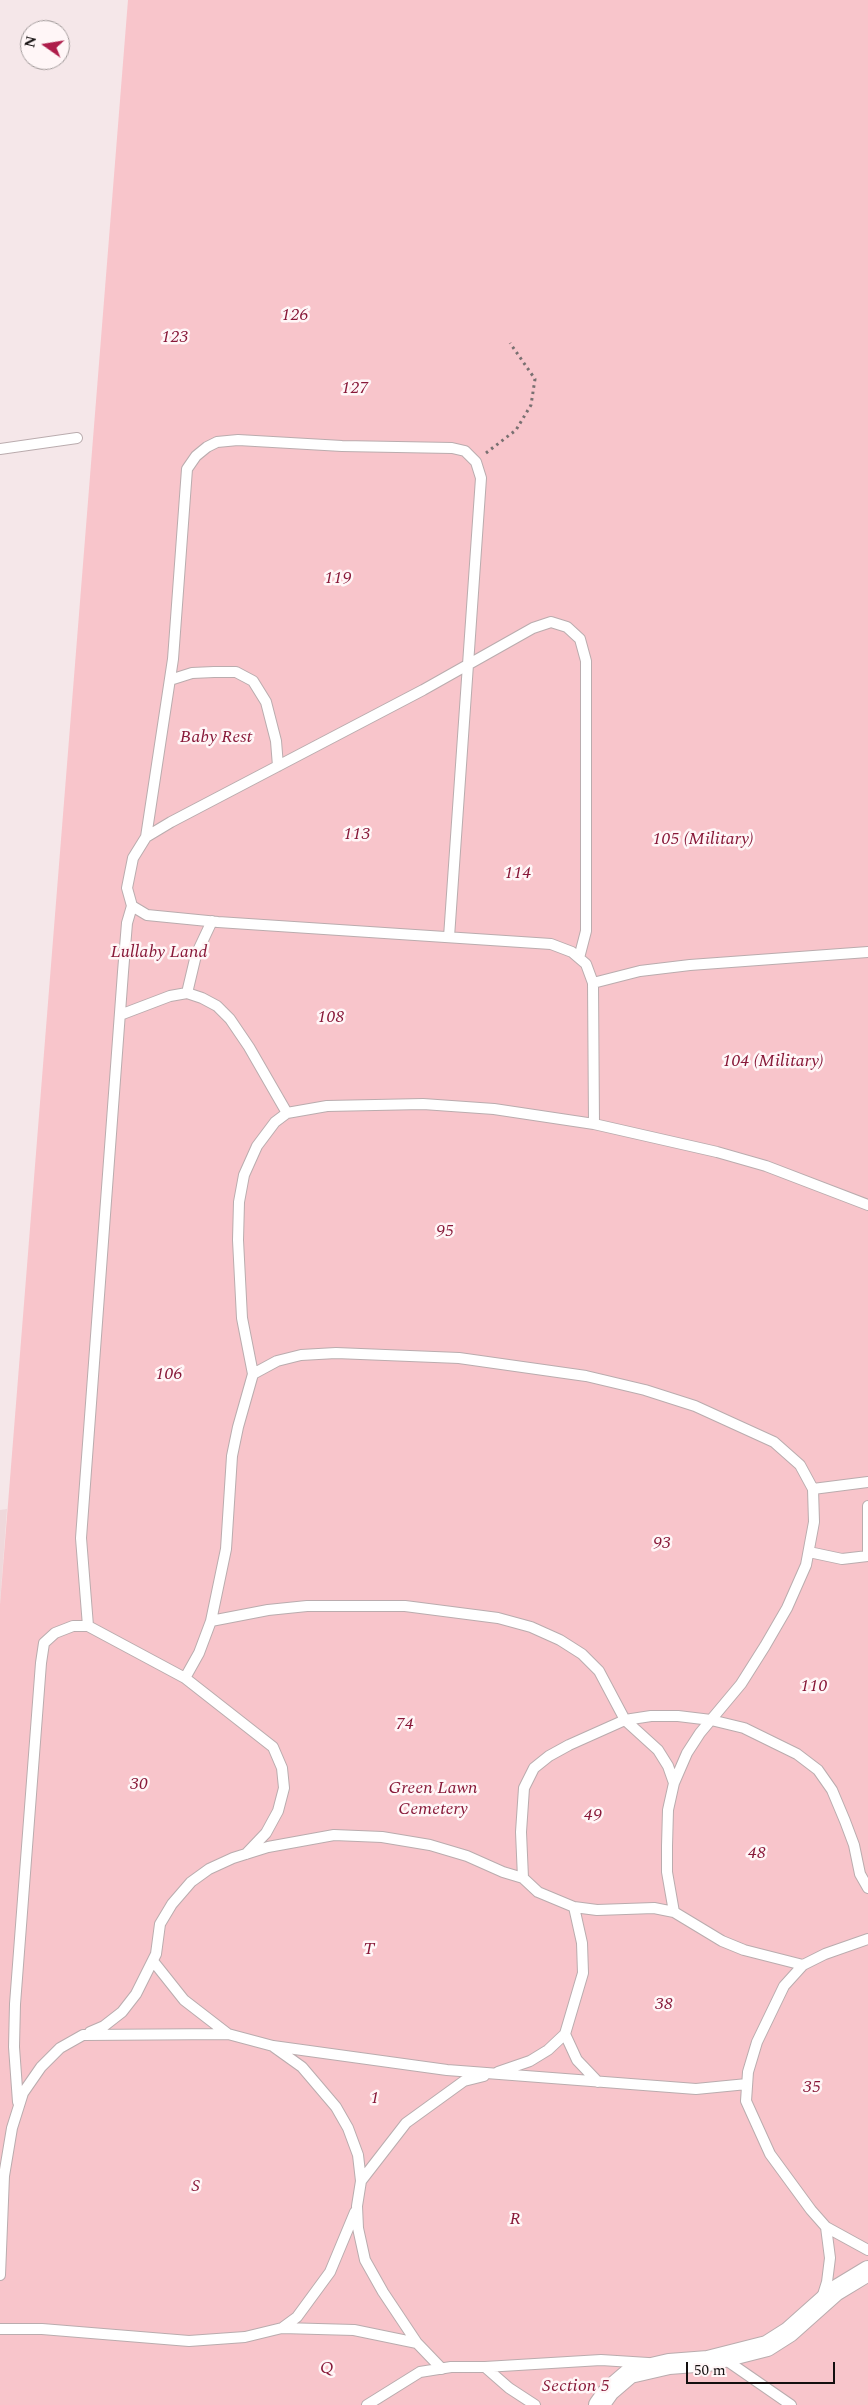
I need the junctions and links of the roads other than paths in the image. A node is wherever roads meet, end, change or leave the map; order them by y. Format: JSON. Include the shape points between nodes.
{"nodes":[{"id":1,"x":77,"y":438,"type":"dead end"},
{"id":2,"x":0,"y":449,"type":"edge"},
{"id":3,"x":469,"y":664,"type":"junction"},
{"id":4,"x":170,"y":680,"type":"junction"},
{"id":5,"x":278,"y":766,"type":"junction"},
{"id":6,"x":146,"y":837,"type":"junction"},
{"id":7,"x":132,"y":906,"type":"junction"},
{"id":8,"x":212,"y":921,"type":"junction"},
{"id":9,"x":449,"y":937,"type":"junction"},
{"id":10,"x":868,"y":952,"type":"edge"},
{"id":11,"x":579,"y":958,"type":"junction"},
{"id":12,"x":593,"y":983,"type":"junction"},
{"id":13,"x":188,"y":993,"type":"junction"},
{"id":14,"x":120,"y":1014,"type":"junction"},
{"id":15,"x":287,"y":1113,"type":"junction"},
{"id":16,"x":594,"y":1124,"type":"junction"},
{"id":17,"x":868,"y":1205,"type":"edge"},
{"id":18,"x":253,"y":1374,"type":"junction"},
{"id":19,"x":868,"y":1482,"type":"edge"},
{"id":20,"x":814,"y":1489,"type":"junction"},
{"id":21,"x":868,"y":1506,"type":"edge"},
{"id":22,"x":809,"y":1552,"type":"junction"},
{"id":23,"x":868,"y":1552,"type":"edge"},
{"id":24,"x":868,"y":1556,"type":"edge"},
{"id":25,"x":211,"y":1622,"type":"junction"},
{"id":26,"x":88,"y":1626,"type":"junction"},
{"id":27,"x":185,"y":1678,"type":"junction"},
{"id":28,"x":625,"y":1720,"type":"junction"},
{"id":29,"x":712,"y":1720,"type":"junction"},
{"id":30,"x":674,"y":1783,"type":"junction"},
{"id":31,"x":246,"y":1854,"type":"junction"},
{"id":32,"x":523,"y":1878,"type":"junction"},
{"id":33,"x":868,"y":1888,"type":"edge"},
{"id":34,"x":574,"y":1907,"type":"junction"},
{"id":35,"x":674,"y":1912,"type":"junction"},
{"id":36,"x":868,"y":1939,"type":"edge"},
{"id":37,"x":153,"y":1961,"type":"junction"},
{"id":38,"x":803,"y":1965,"type":"junction"},
{"id":39,"x":228,"y":2034,"type":"junction"},
{"id":40,"x":565,"y":2034,"type":"junction"},
{"id":41,"x":83,"y":2035,"type":"junction"},
{"id":42,"x":273,"y":2046,"type":"junction"},
{"id":43,"x":492,"y":2074,"type":"junction"},
{"id":44,"x":598,"y":2082,"type":"junction"},
{"id":45,"x":747,"y":2084,"type":"junction"},
{"id":46,"x":18,"y":2108,"type":"junction"},
{"id":47,"x":361,"y":2181,"type":"junction"},
{"id":48,"x":356,"y":2206,"type":"junction"},
{"id":49,"x":826,"y":2227,"type":"junction"},
{"id":50,"x":868,"y":2250,"type":"edge"},
{"id":51,"x":868,"y":2271,"type":"edge"},
{"id":52,"x":0,"y":2275,"type":"edge"},
{"id":53,"x":820,"y":2304,"type":"junction"},
{"id":54,"x":282,"y":2328,"type":"junction"},
{"id":55,"x":0,"y":2329,"type":"edge"},
{"id":56,"x":417,"y":2343,"type":"junction"},
{"id":57,"x":723,"y":2358,"type":"junction"},
{"id":58,"x":669,"y":2364,"type":"junction"},
{"id":59,"x":486,"y":2367,"type":"junction"},
{"id":60,"x":442,"y":2368,"type":"junction"},
{"id":61,"x":367,"y":2405,"type":"edge"},
{"id":62,"x":535,"y":2405,"type":"edge"},
{"id":63,"x":599,"y":2405,"type":"edge"},
{"id":64,"x":791,"y":2405,"type":"edge"}],
"edges":[{"from":1,"to":2,"type":"lane"},
{"from":3,"to":4,"type":"lane","via":[[481,478],[476,462],[465,451],[238,440],[217,442],[207,447],[187,469]]},
{"from":3,"to":5,"type":"lane"},
{"from":3,"to":9,"type":"lane"},
{"from":3,"to":11,"type":"lane","via":[[533,628],[551,622],[567,627],[580,639],[586,661],[586,931]]},
{"from":4,"to":5,"type":"lane","via":[[192,673],[236,672],[253,681],[266,702],[276,741]]},
{"from":4,"to":6,"type":"lane"},
{"from":5,"to":6,"type":"lane"},
{"from":6,"to":7,"type":"lane","via":[[133,858],[127,888]]},
{"from":7,"to":8,"type":"lane","via":[[147,915]]},
{"from":7,"to":14,"type":"lane","via":[[127,923]]},
{"from":8,"to":9,"type":"lane"},
{"from":8,"to":13,"type":"lane","via":[[196,955]]},
{"from":9,"to":11,"type":"lane","via":[[550,944]]},
{"from":10,"to":12,"type":"lane","via":[[690,964],[640,971]]},
{"from":11,"to":12,"type":"lane","via":[[586,964]]},
{"from":12,"to":16,"type":"lane"},
{"from":13,"to":14,"type":"lane","via":[[156,1000]]},
{"from":13,"to":15,"type":"lane","via":[[217,1006],[230,1020]]},
{"from":14,"to":26,"type":"lane","via":[[80,1538]]},
{"from":15,"to":16,"type":"lane","via":[[327,1106],[423,1104],[494,1109]]},
{"from":15,"to":18,"type":"lane","via":[[257,1146],[244,1175],[239,1202],[242,1318]]},
{"from":16,"to":17,"type":"lane","via":[[758,1164]]},
{"from":18,"to":20,"type":"lane","via":[[277,1361],[301,1355],[336,1353],[459,1358],[586,1376],[695,1406],[774,1442],[800,1465]]},
{"from":18,"to":25,"type":"lane","via":[[232,1456],[226,1549]]},
{"from":19,"to":20,"type":"lane"},
{"from":20,"to":22,"type":"lane","via":[[814,1522]]},
{"from":21,"to":23,"type":"lane"},
{"from":22,"to":24,"type":"lane","via":[[842,1558]]},
{"from":22,"to":29,"type":"lane","via":[[795,1591],[769,1638],[741,1684]]},
{"from":25,"to":27,"type":"lane"},
{"from":25,"to":28,"type":"lane","via":[[268,1610],[316,1606],[405,1606],[498,1618],[531,1627],[582,1654],[599,1671]]},
{"from":26,"to":27,"type":"lane"},
{"from":26,"to":46,"type":"lane","via":[[73,1626],[55,1633],[44,1644],[41,1663],[16,2004],[14,2047]]},
{"from":27,"to":31,"type":"lane","via":[[273,1747],[282,1768],[284,1788],[278,1811],[266,1833]]},
{"from":28,"to":29,"type":"lane","via":[[669,1716]]},
{"from":28,"to":30,"type":"lane","via":[[658,1750]]},
{"from":28,"to":32,"type":"lane","via":[[569,1745],[534,1768],[524,1788]]},
{"from":29,"to":30,"type":"lane","via":[[687,1753]]},
{"from":29,"to":33,"type":"lane","via":[[744,1728],[769,1739],[818,1770],[832,1790],[854,1845],[860,1874]]},
{"from":30,"to":35,"type":"lane","via":[[668,1810],[667,1872]]},
{"from":31,"to":32,"type":"lane","via":[[334,1835],[382,1837],[448,1850]]},
{"from":31,"to":37,"type":"lane","via":[[209,1869],[191,1882],[160,1924]]},
{"from":32,"to":34,"type":"lane","via":[[538,1892]]},
{"from":34,"to":35,"type":"lane","via":[[597,1910],[654,1908]]},
{"from":34,"to":40,"type":"lane","via":[[582,1943],[582,1974]]},
{"from":35,"to":38,"type":"lane","via":[[729,1944],[765,1957]]},
{"from":36,"to":38,"type":"lane"},
{"from":37,"to":39,"type":"lane","via":[[184,2000]]},
{"from":37,"to":41,"type":"lane","via":[[136,1994],[122,2012],[104,2026]]},
{"from":38,"to":45,"type":"lane","via":[[784,1986],[770,2012],[757,2042]]},
{"from":39,"to":41,"type":"lane"},
{"from":39,"to":42,"type":"lane"},
{"from":40,"to":43,"type":"lane","via":[[530,2061]]},
{"from":40,"to":44,"type":"lane","via":[[577,2060]]},
{"from":41,"to":46,"type":"lane","via":[[60,2048],[40,2067],[22,2093]]},
{"from":42,"to":43,"type":"lane"},
{"from":42,"to":47,"type":"lane","via":[[302,2068],[336,2108],[358,2155]]},
{"from":43,"to":44,"type":"lane"},
{"from":43,"to":47,"type":"lane","via":[[464,2081],[406,2123]]},
{"from":44,"to":45,"type":"lane","via":[[696,2089]]},
{"from":45,"to":49,"type":"lane","via":[[746,2101],[770,2154]]},
{"from":46,"to":52,"type":"lane","via":[[4,2176]]},
{"from":47,"to":48,"type":"lane"},
{"from":48,"to":54,"type":"lane","via":[[330,2272],[297,2317]]},
{"from":48,"to":56,"type":"lane","via":[[366,2260]]},
{"from":49,"to":50,"type":"lane"},
{"from":49,"to":53,"type":"lane","via":[[830,2258]]},
{"from":51,"to":53,"type":"street"},
{"from":53,"to":57,"type":"street","via":[[789,2332],[767,2346]]},
{"from":54,"to":55,"type":"lane","via":[[245,2337],[189,2341],[42,2329]]},
{"from":54,"to":56,"type":"lane","via":[[354,2330]]},
{"from":56,"to":60,"type":"lane"},
{"from":57,"to":58,"type":"street"},
{"from":57,"to":64,"type":"lane"},
{"from":58,"to":59,"type":"lane","via":[[601,2360]]},
{"from":58,"to":63,"type":"street","via":[[630,2373],[609,2390]]},
{"from":59,"to":60,"type":"lane"},
{"from":59,"to":62,"type":"lane"},
{"from":60,"to":61,"type":"lane","via":[[420,2372]]}]}
